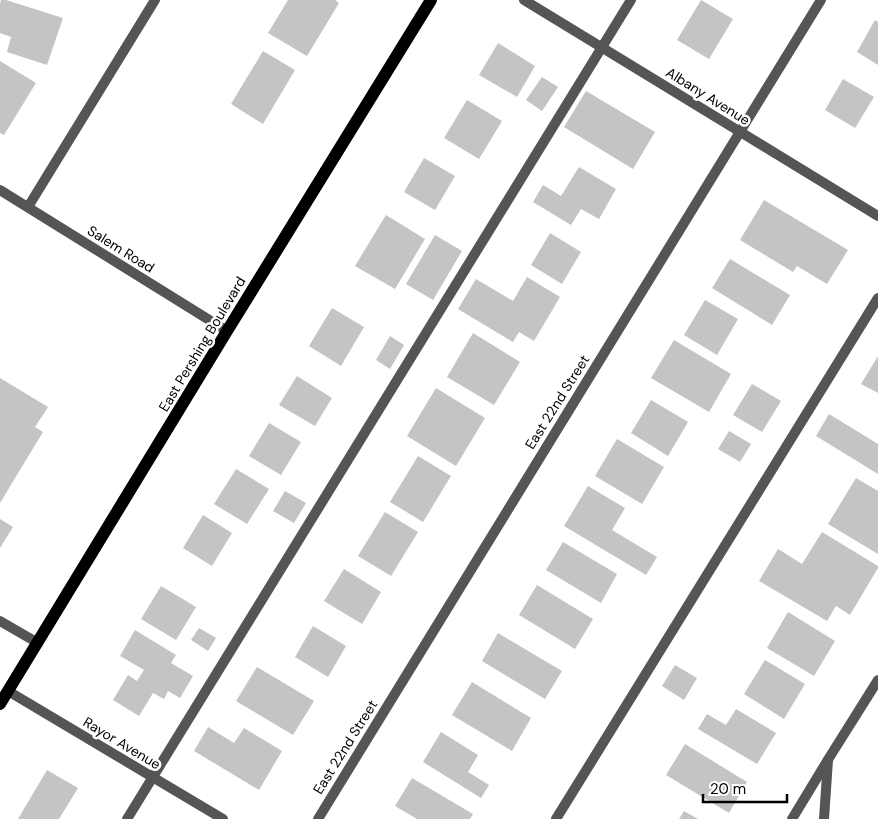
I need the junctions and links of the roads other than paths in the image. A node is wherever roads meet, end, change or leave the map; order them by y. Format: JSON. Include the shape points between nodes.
{"nodes":[{"id":1,"x":155,"y":0,"type":"edge"},
{"id":2,"x":431,"y":0,"type":"edge"},
{"id":3,"x":524,"y":0,"type":"edge"},
{"id":4,"x":631,"y":0,"type":"edge"},
{"id":5,"x":821,"y":0,"type":"edge"},
{"id":6,"x":602,"y":47,"type":"junction"},
{"id":7,"x":740,"y":132,"type":"junction"},
{"id":8,"x":0,"y":190,"type":"edge"},
{"id":9,"x":28,"y":208,"type":"junction"},
{"id":10,"x":878,"y":216,"type":"edge"},
{"id":11,"x":878,"y":298,"type":"edge"},
{"id":12,"x":227,"y":331,"type":"junction"},
{"id":13,"x":0,"y":621,"type":"edge"},
{"id":14,"x":38,"y":643,"type":"junction"},
{"id":15,"x":878,"y":680,"type":"edge"},
{"id":16,"x":8,"y":691,"type":"junction"},
{"id":17,"x":0,"y":704,"type":"edge"},
{"id":18,"x":828,"y":758,"type":"junction"},
{"id":19,"x":152,"y":777,"type":"junction"},
{"id":20,"x":126,"y":819,"type":"edge"},
{"id":21,"x":223,"y":819,"type":"edge"},
{"id":22,"x":318,"y":819,"type":"edge"},
{"id":23,"x":556,"y":819,"type":"edge"},
{"id":24,"x":792,"y":819,"type":"edge"},
{"id":25,"x":824,"y":819,"type":"edge"}],
"edges":[{"from":1,"to":9,"type":"street"},
{"from":2,"to":12,"type":"main road","name":"East Pershing Boulevard"},
{"from":3,"to":6,"type":"street","name":"Albany Avenue"},
{"from":4,"to":6,"type":"street"},
{"from":5,"to":7,"type":"street","name":"East 22nd Street"},
{"from":6,"to":7,"type":"street","name":"Albany Avenue"},
{"from":6,"to":19,"type":"street"},
{"from":7,"to":10,"type":"street","name":"Albany Avenue"},
{"from":7,"to":22,"type":"street","name":"East 22nd Street"},
{"from":8,"to":9,"type":"street","name":"Salem Road"},
{"from":9,"to":12,"type":"street","name":"Salem Road"},
{"from":11,"to":23,"type":"street"},
{"from":12,"to":14,"type":"main road","name":"East Pershing Boulevard"},
{"from":13,"to":14,"type":"street"},
{"from":14,"to":16,"type":"main road","name":"East Pershing Boulevard"},
{"from":15,"to":18,"type":"street"},
{"from":16,"to":17,"type":"main road","name":"East Pershing Boulevard"},
{"from":16,"to":19,"type":"street","name":"Rayor Avenue"},
{"from":18,"to":24,"type":"street"},
{"from":18,"to":25,"type":"street"},
{"from":19,"to":20,"type":"street"},
{"from":19,"to":21,"type":"street","name":"Rayor Avenue"}]}
